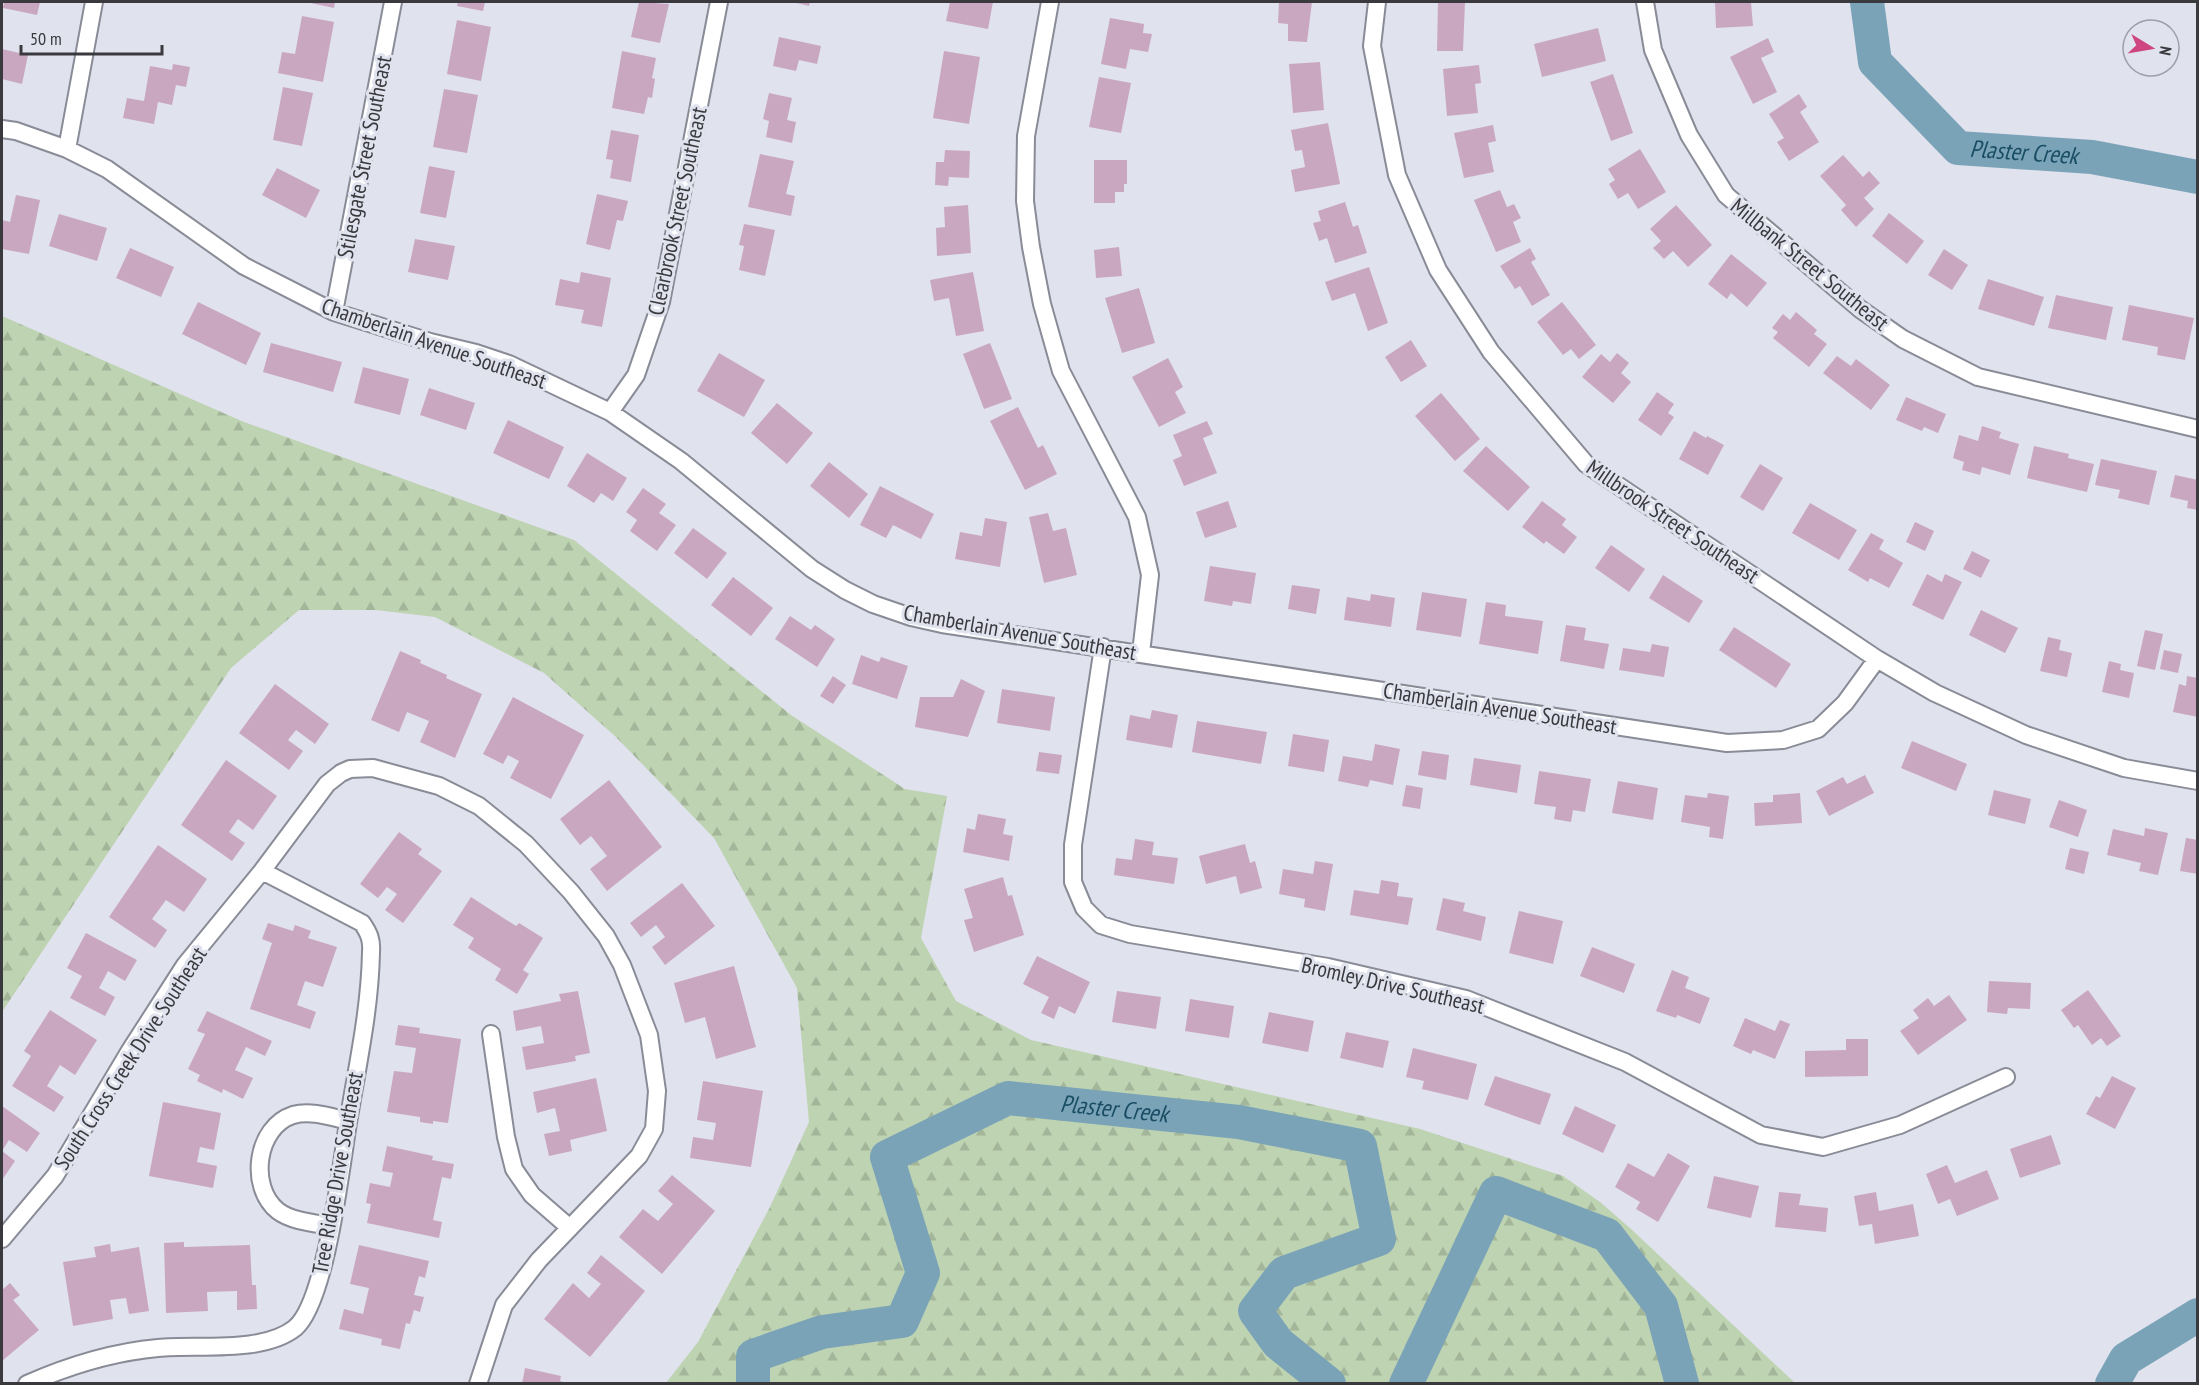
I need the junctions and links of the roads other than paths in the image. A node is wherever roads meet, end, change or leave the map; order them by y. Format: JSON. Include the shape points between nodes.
{"nodes":[{"id":1,"x":94,"y":2,"type":"edge"},
{"id":2,"x":393,"y":2,"type":"edge"},
{"id":3,"x":719,"y":2,"type":"edge"},
{"id":4,"x":1050,"y":2,"type":"edge"},
{"id":5,"x":1377,"y":2,"type":"edge"},
{"id":6,"x":1645,"y":2,"type":"edge"},
{"id":7,"x":2,"y":129,"type":"edge"},
{"id":8,"x":67,"y":149,"type":"junction"},
{"id":9,"x":334,"y":312,"type":"junction"},
{"id":10,"x":610,"y":412,"type":"junction"},
{"id":11,"x":2198,"y":429,"type":"edge"},
{"id":12,"x":1103,"y":647,"type":"junction"},
{"id":13,"x":1141,"y":653,"type":"junction"},
{"id":14,"x":1877,"y":658,"type":"junction"},
{"id":15,"x":2198,"y":781,"type":"edge"},
{"id":16,"x":262,"y":871,"type":"junction"},
{"id":17,"x":491,"y":1034,"type":"dead end"},
{"id":18,"x":2006,"y":1077,"type":"dead end"},
{"id":19,"x":348,"y":1121,"type":"junction"},
{"id":20,"x":331,"y":1226,"type":"junction"},
{"id":21,"x":570,"y":1228,"type":"junction"},
{"id":22,"x":2,"y":1239,"type":"edge"},
{"id":23,"x":27,"y":1383,"type":"edge"},
{"id":24,"x":478,"y":1383,"type":"edge"}],
"edges":[{"from":1,"to":8,"type":"street"},
{"from":2,"to":9,"type":"street","name":"Stilesgate Street Southeast"},
{"from":3,"to":10,"type":"street","name":"Clearbrook Street Southeast","via":[[661,302],[636,375]]},
{"from":4,"to":13,"type":"street","via":[[1026,136],[1025,201],[1031,247],[1061,370],[1137,517],[1150,575]]},
{"from":5,"to":14,"type":"street","name":"Millbrook Street Southeast","via":[[1372,46],[1397,175],[1438,270],[1491,352],[1586,464]]},
{"from":6,"to":11,"type":"street","name":"Millbank Street Southeast","via":[[1653,50],[1689,135],[1726,195],[1860,309],[1903,339],[1978,376]]},
{"from":7,"to":8,"type":"street","name":"Chamberlain Avenue Southeast"},
{"from":8,"to":9,"type":"street","name":"Chamberlain Avenue Southeast","via":[[107,169],[244,266]]},
{"from":9,"to":10,"type":"street","name":"Chamberlain Avenue Southeast","via":[[508,364]]},
{"from":10,"to":12,"type":"street","name":"Chamberlain Avenue Southeast","via":[[681,461],[812,568],[873,604],[942,624]]},
{"from":12,"to":13,"type":"street","name":"Chamberlain Avenue Southeast"},
{"from":12,"to":18,"type":"street","name":"Bromley Drive Southeast","via":[[1073,854],[1073,882],[1084,908],[1101,925],[1130,934],[1328,967],[1466,999],[1625,1062],[1761,1135],[1823,1147],[1900,1125]]},
{"from":13,"to":14,"type":"street","name":"Chamberlain Avenue Southeast","via":[[1727,743],[1783,740],[1818,729],[1845,703]]},
{"from":14,"to":15,"type":"street","name":"Millbrook Street Southeast","via":[[1935,693],[2026,735],[2124,768]]},
{"from":16,"to":19,"type":"street","name":"Tree Ridge Drive Southeast","via":[[362,923],[370,934],[364,1022]]},
{"from":16,"to":21,"type":"street","name":"South Cross Creek Drive Southeast","via":[[327,784],[350,769],[373,768],[439,786],[479,806],[526,844],[571,892],[606,936],[622,965],[650,1035],[657,1091],[654,1129],[639,1156]]},
{"from":16,"to":22,"type":"street","name":"South Cross Creek Drive Southeast","via":[[185,965],[55,1176]]},
{"from":17,"to":21,"type":"street","via":[[514,1169],[532,1195]]},
{"from":19,"to":20,"type":"street","name":"Tree Ridge Drive Southeast"},
{"from":19,"to":20,"type":"street","via":[[312,1113],[294,1115],[268,1134],[261,1157],[260,1183],[278,1211]]},
{"from":20,"to":23,"type":"street","name":"Tree Ridge Drive Southeast","via":[[307,1311],[296,1327],[278,1338],[257,1344],[158,1348],[109,1355]]},
{"from":21,"to":24,"type":"street","via":[[504,1305]]}]}
